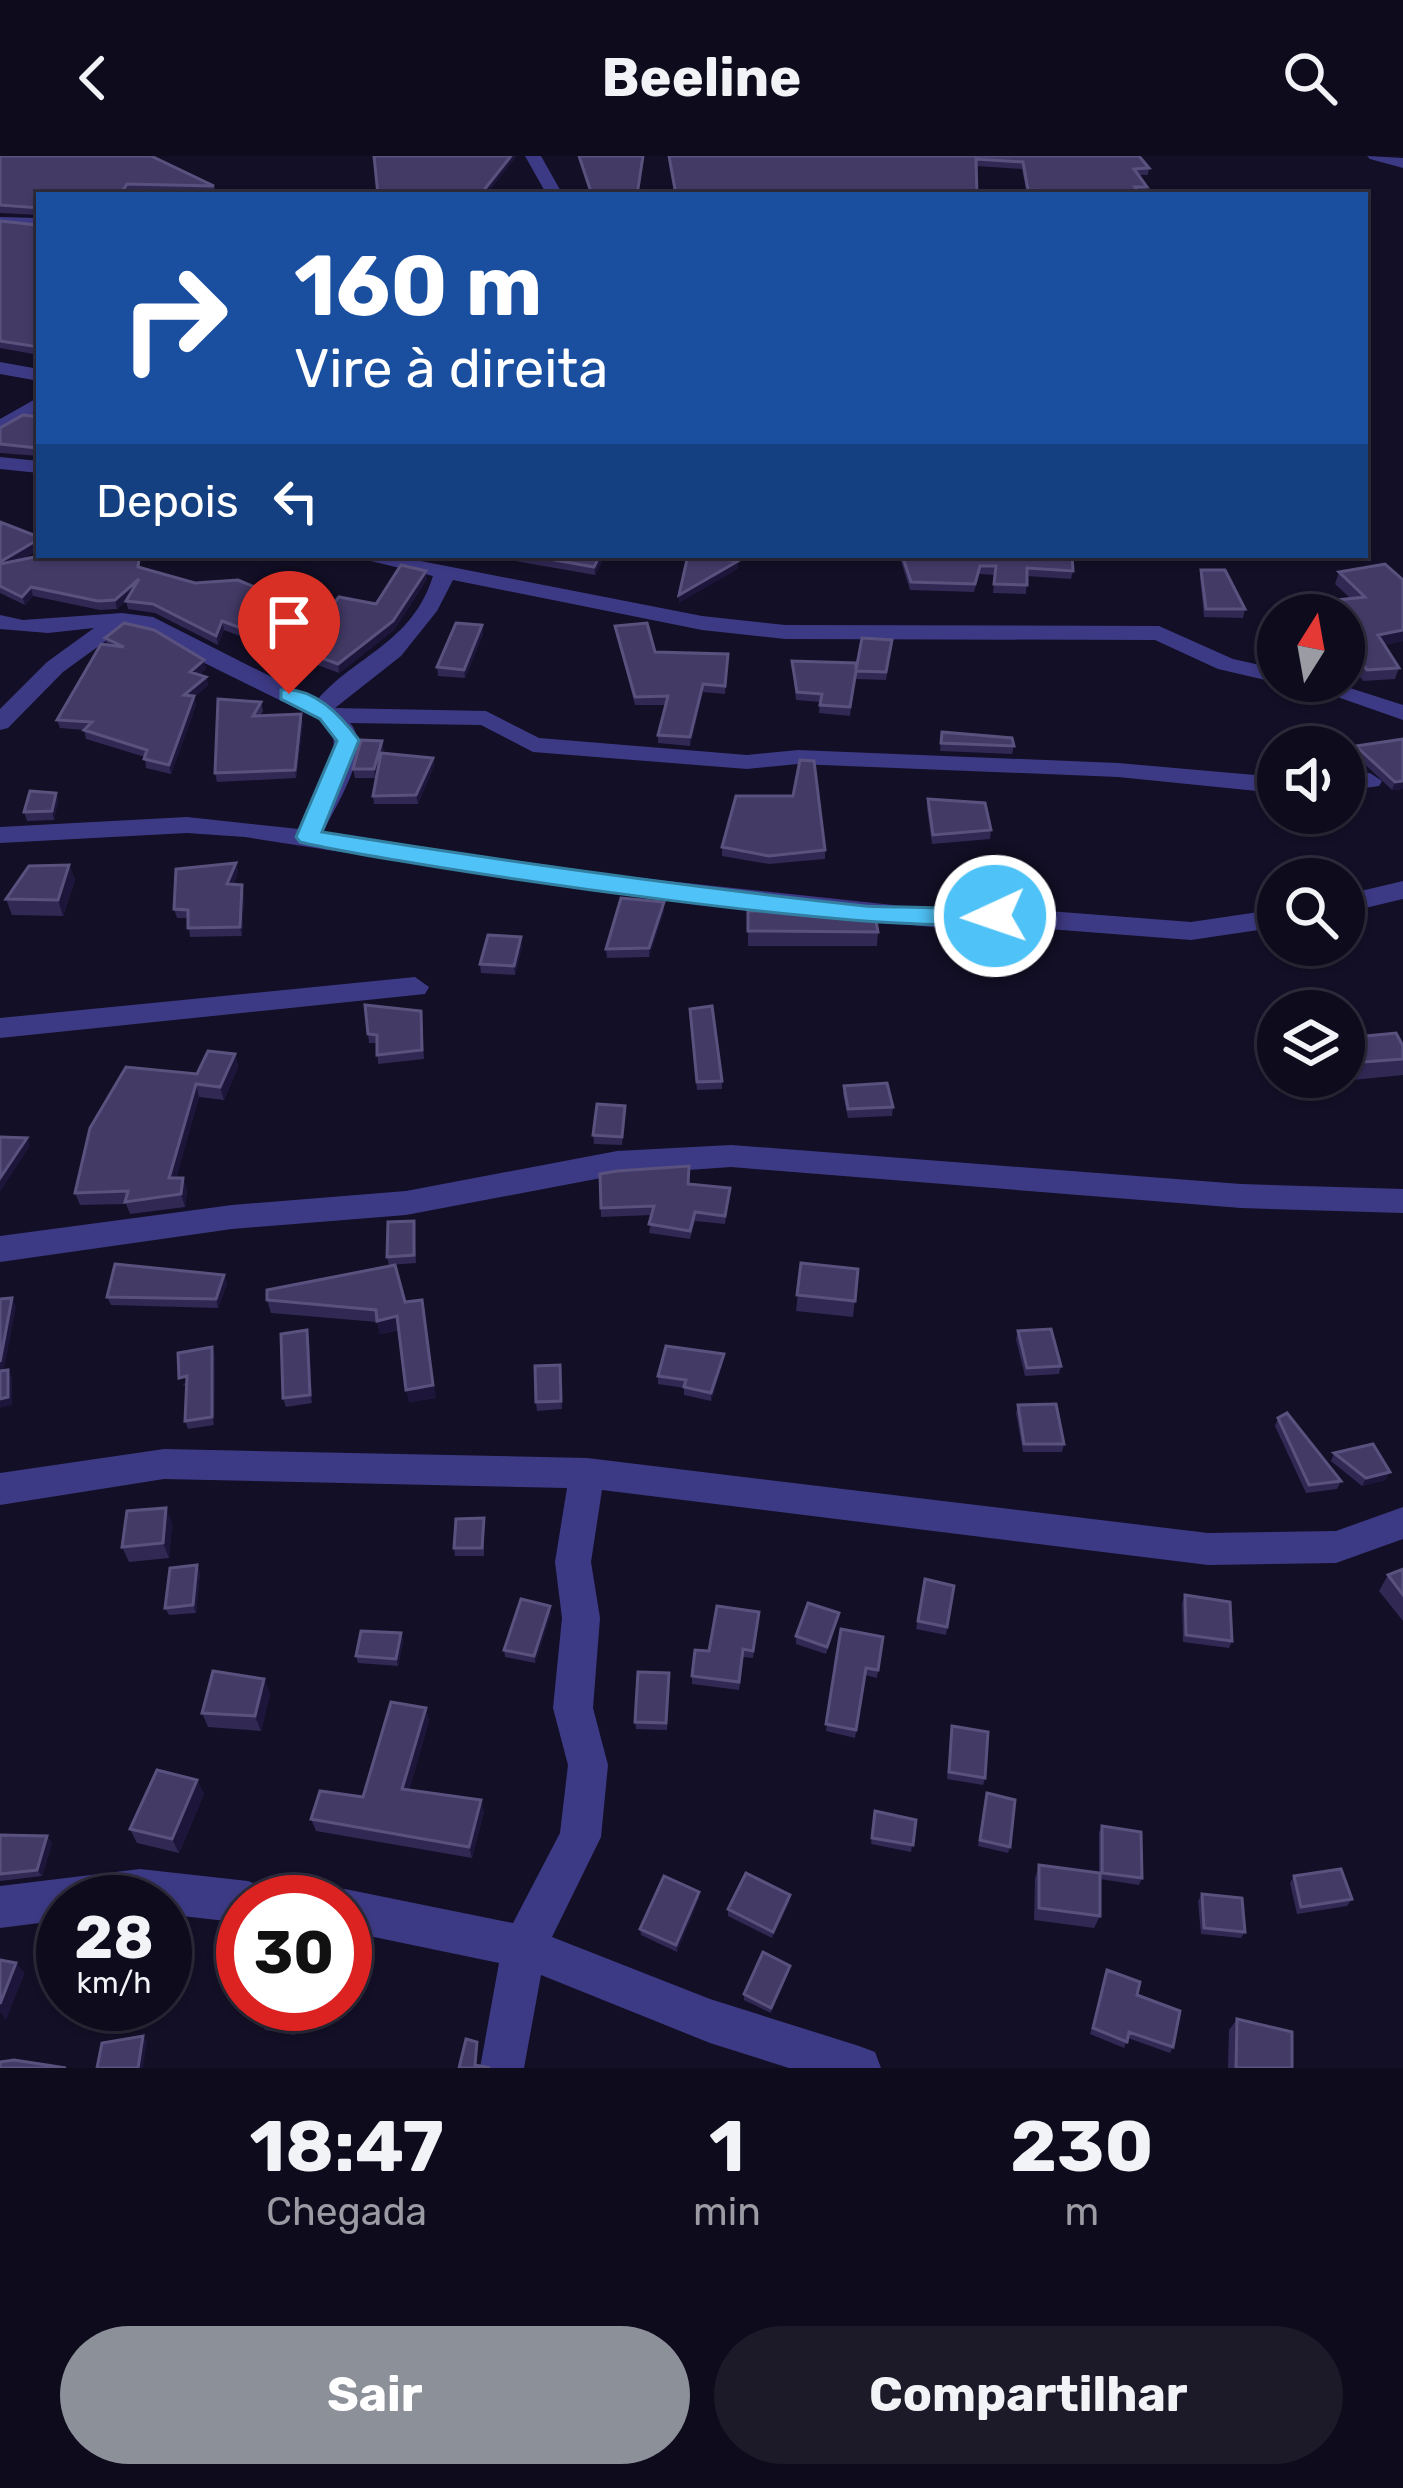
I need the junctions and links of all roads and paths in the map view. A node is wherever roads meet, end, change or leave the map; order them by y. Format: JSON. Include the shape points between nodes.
{"nodes":[{"id":1,"x":533,"y":156,"type":"edge"},
{"id":2,"x":1375,"y":156,"type":"edge"},
{"id":3,"x":1403,"y":163,"type":"edge"},
{"id":4,"x":553,"y":192,"type":"edge"},
{"id":5,"x":0,"y":223,"type":"edge"},
{"id":6,"x":36,"y":223,"type":"edge"},
{"id":7,"x":0,"y":368,"type":"edge"},
{"id":8,"x":36,"y":374,"type":"edge"},
{"id":9,"x":36,"y":405,"type":"edge"},
{"id":10,"x":0,"y":427,"type":"edge"},
{"id":11,"x":0,"y":463,"type":"edge"},
{"id":12,"x":36,"y":467,"type":"edge"},
{"id":13,"x":371,"y":558,"type":"edge"},
{"id":14,"x":444,"y":574,"type":"junction"},
{"id":15,"x":122,"y":619,"type":"junction"},
{"id":16,"x":0,"y":622,"type":"edge"},
{"id":17,"x":1257,"y":671,"type":"edge"},
{"id":18,"x":1365,"y":701,"type":"edge"},
{"id":19,"x":324,"y":713,"type":"junction"},
{"id":20,"x":1403,"y":713,"type":"edge"},
{"id":21,"x":0,"y":723,"type":"edge"},
{"id":22,"x":1257,"y":783,"type":"edge"},
{"id":23,"x":0,"y":835,"type":"edge"},
{"id":24,"x":308,"y":837,"type":"junction"},
{"id":25,"x":1403,"y":890,"type":"edge"},
{"id":26,"x":1365,"y":899,"type":"edge"},
{"id":27,"x":1257,"y":921,"type":"edge"},
{"id":28,"x":415,"y":987,"type":"dead end"},
{"id":29,"x":0,"y":1028,"type":"edge"},
{"id":30,"x":1403,"y":1201,"type":"edge"},
{"id":31,"x":0,"y":1249,"type":"edge"},
{"id":32,"x":587,"y":1473,"type":"junction"},
{"id":33,"x":0,"y":1489,"type":"edge"},
{"id":34,"x":1403,"y":1523,"type":"edge"},
{"id":35,"x":216,"y":1898,"type":"edge"},
{"id":36,"x":0,"y":1907,"type":"edge"},
{"id":37,"x":372,"y":1916,"type":"edge"},
{"id":38,"x":524,"y":1947,"type":"junction"},
{"id":39,"x":502,"y":2068,"type":"edge"},
{"id":40,"x":859,"y":2068,"type":"edge"}],
"edges":[{"from":1,"to":4,"type":"street"},
{"from":2,"to":3,"type":"street"},
{"from":5,"to":6,"type":"street"},
{"from":7,"to":8,"type":"street"},
{"from":9,"to":10,"type":"street"},
{"from":11,"to":12,"type":"street"},
{"from":13,"to":14,"type":"street"},
{"from":14,"to":17,"type":"street","via":[[785,632],[1159,633]]},
{"from":14,"to":19,"type":"street","via":[[435,602],[384,660],[340,688]]},
{"from":15,"to":16,"type":"street","via":[[31,630]]},
{"from":15,"to":19,"type":"street","via":[[172,630],[186,645]]},
{"from":15,"to":21,"type":"street"},
{"from":18,"to":20,"type":"street"},
{"from":19,"to":22,"type":"street","via":[[486,718],[532,745],[747,762],[1118,770]]},
{"from":19,"to":24,"type":"street","via":[[345,730],[346,753]]},
{"from":23,"to":24,"type":"street","via":[[187,825]]},
{"from":24,"to":27,"type":"street","via":[[554,877],[869,914],[995,916],[1132,931]]},
{"from":25,"to":26,"type":"street"},
{"from":28,"to":29,"type":"street"},
{"from":30,"to":31,"type":"street","via":[[731,1156],[616,1163],[406,1203]]},
{"from":32,"to":33,"type":"street","via":[[164,1464]]},
{"from":32,"to":34,"type":"street","via":[[1208,1550],[1336,1547]]},
{"from":32,"to":38,"type":"street","via":[[573,1562],[581,1618],[574,1708],[588,1765],[580,1837]]},
{"from":35,"to":36,"type":"street","via":[[140,1890]]},
{"from":37,"to":38,"type":"street"},
{"from":38,"to":39,"type":"street"},
{"from":38,"to":40,"type":"street"}]}
